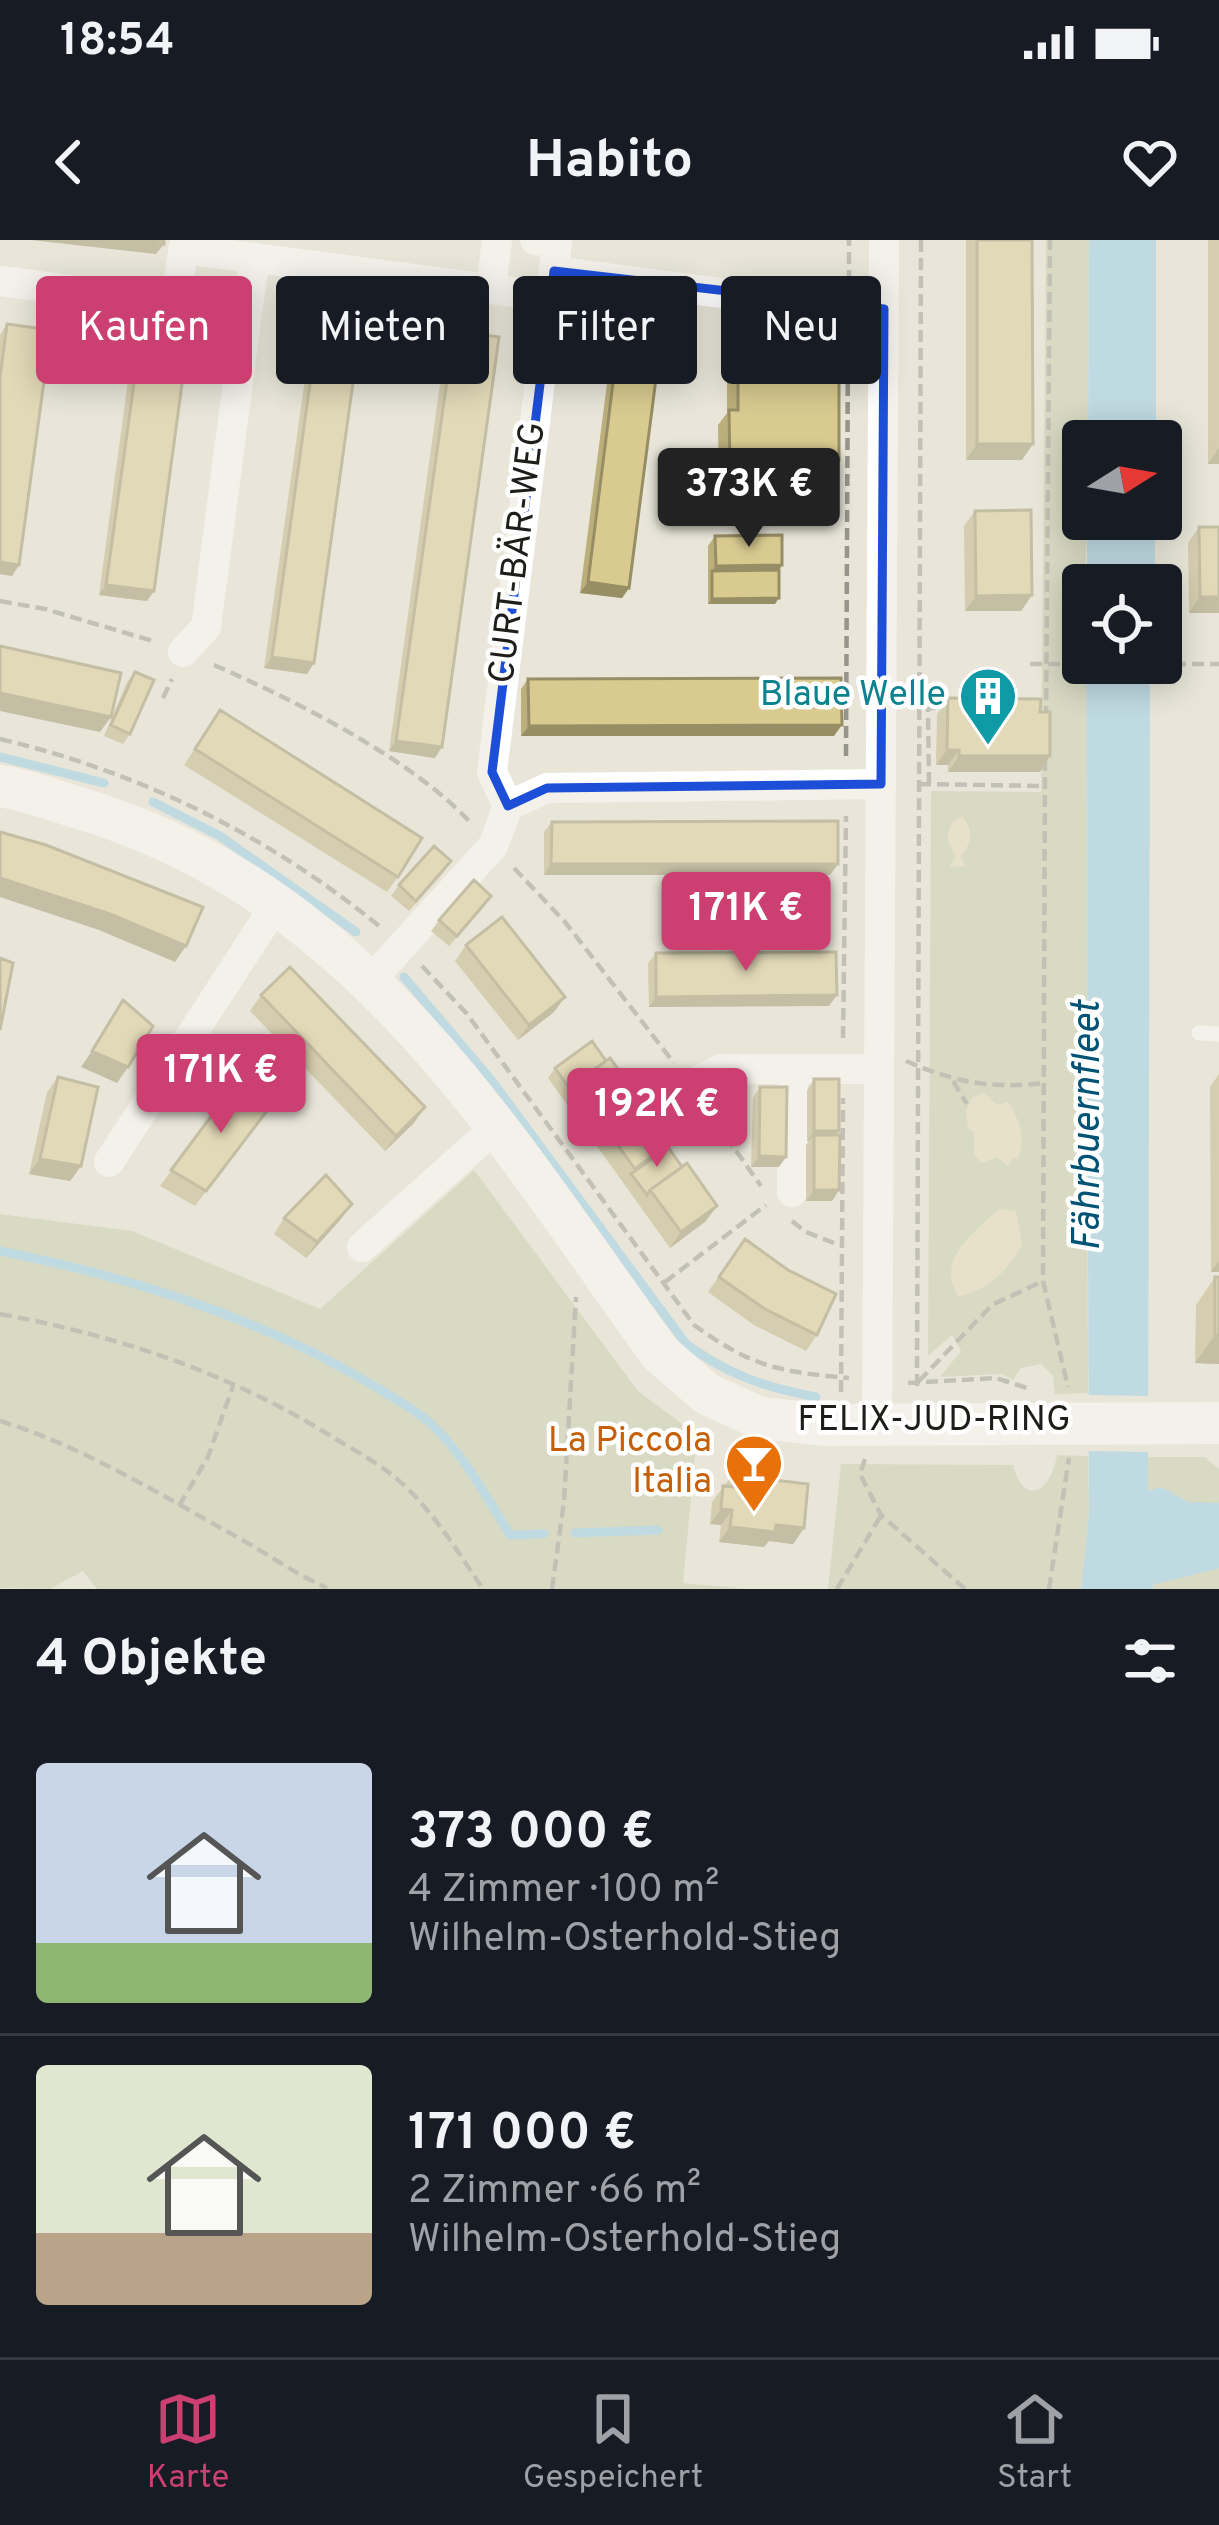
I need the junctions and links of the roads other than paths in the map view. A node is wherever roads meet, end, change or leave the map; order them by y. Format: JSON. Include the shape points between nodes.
{"nodes":[{"id":1,"x":497,"y":240,"type":"edge"},
{"id":2,"x":535,"y":240,"type":"edge"},
{"id":3,"x":884,"y":240,"type":"edge"},
{"id":4,"x":184,"y":244,"type":"edge"},
{"id":5,"x":255,"y":258,"type":"junction"},
{"id":6,"x":180,"y":276,"type":"edge"},
{"id":7,"x":553,"y":276,"type":"edge"},
{"id":8,"x":0,"y":281,"type":"edge"},
{"id":9,"x":252,"y":282,"type":"edge"},
{"id":10,"x":36,"y":286,"type":"edge"},
{"id":11,"x":513,"y":287,"type":"edge"},
{"id":12,"x":490,"y":289,"type":"junction"},
{"id":13,"x":697,"y":296,"type":"edge"},
{"id":14,"x":884,"y":309,"type":"junction"},
{"id":15,"x":238,"y":384,"type":"edge"},
{"id":16,"x":540,"y":384,"type":"edge"},
{"id":17,"x":183,"y":652,"type":"road end"},
{"id":18,"x":881,"y":784,"type":"junction"},
{"id":19,"x":0,"y":786,"type":"edge"},
{"id":20,"x":508,"y":806,"type":"junction"},
{"id":21,"x":277,"y":903,"type":"junction"},
{"id":22,"x":371,"y":980,"type":"junction"},
{"id":23,"x":1199,"y":1034,"type":"dead end"},
{"id":24,"x":1219,"y":1034,"type":"edge"},
{"id":25,"x":879,"y":1059,"type":"junction"},
{"id":26,"x":793,"y":1070,"type":"junction"},
{"id":27,"x":690,"y":1085,"type":"road end"},
{"id":28,"x":495,"y":1128,"type":"junction"},
{"id":29,"x":109,"y":1162,"type":"dead end"},
{"id":30,"x":782,"y":1196,"type":"road end"},
{"id":31,"x":362,"y":1246,"type":"dead end"},
{"id":32,"x":888,"y":1414,"type":"junction"},
{"id":33,"x":1219,"y":1423,"type":"edge"}],
"edges":[{"from":1,"to":12,"type":"street"},
{"from":2,"to":7,"type":"street","via":[[557,244]]},
{"from":3,"to":14,"type":"street"},
{"from":4,"to":5,"type":"street"},
{"from":4,"to":6,"type":"street"},
{"from":5,"to":9,"type":"street"},
{"from":5,"to":12,"type":"street"},
{"from":8,"to":10,"type":"street"},
{"from":11,"to":12,"type":"street"},
{"from":13,"to":14,"type":"street"},
{"from":14,"to":18,"type":"street"},
{"from":15,"to":17,"type":"street","via":[[206,626]]},
{"from":16,"to":20,"type":"street","name":"CURT-BÄR-WEG","via":[[492,772]]},
{"from":18,"to":20,"type":"street","via":[[547,788]]},
{"from":18,"to":25,"type":"street"},
{"from":19,"to":21,"type":"street","name":"FELIX-JUD-RING","via":[[173,843]]},
{"from":20,"to":22,"type":"street","via":[[493,846]]},
{"from":21,"to":22,"type":"street","name":"FELIX-JUD-RING"},
{"from":21,"to":29,"type":"street"},
{"from":22,"to":28,"type":"street","name":"FELIX-JUD-RING"},
{"from":23,"to":24,"type":"lane"},
{"from":25,"to":26,"type":"street","via":[[843,1071]]},
{"from":25,"to":32,"type":"street"},
{"from":26,"to":27,"type":"street","via":[[721,1069]]},
{"from":26,"to":30,"type":"street"},
{"from":28,"to":31,"type":"street"},
{"from":28,"to":32,"type":"street","name":"FELIX-JUD-RING","via":[[660,1353],[707,1394],[760,1418]]},
{"from":32,"to":33,"type":"street","name":"FELIX-JUD-RING","via":[[1066,1437]]}]}
